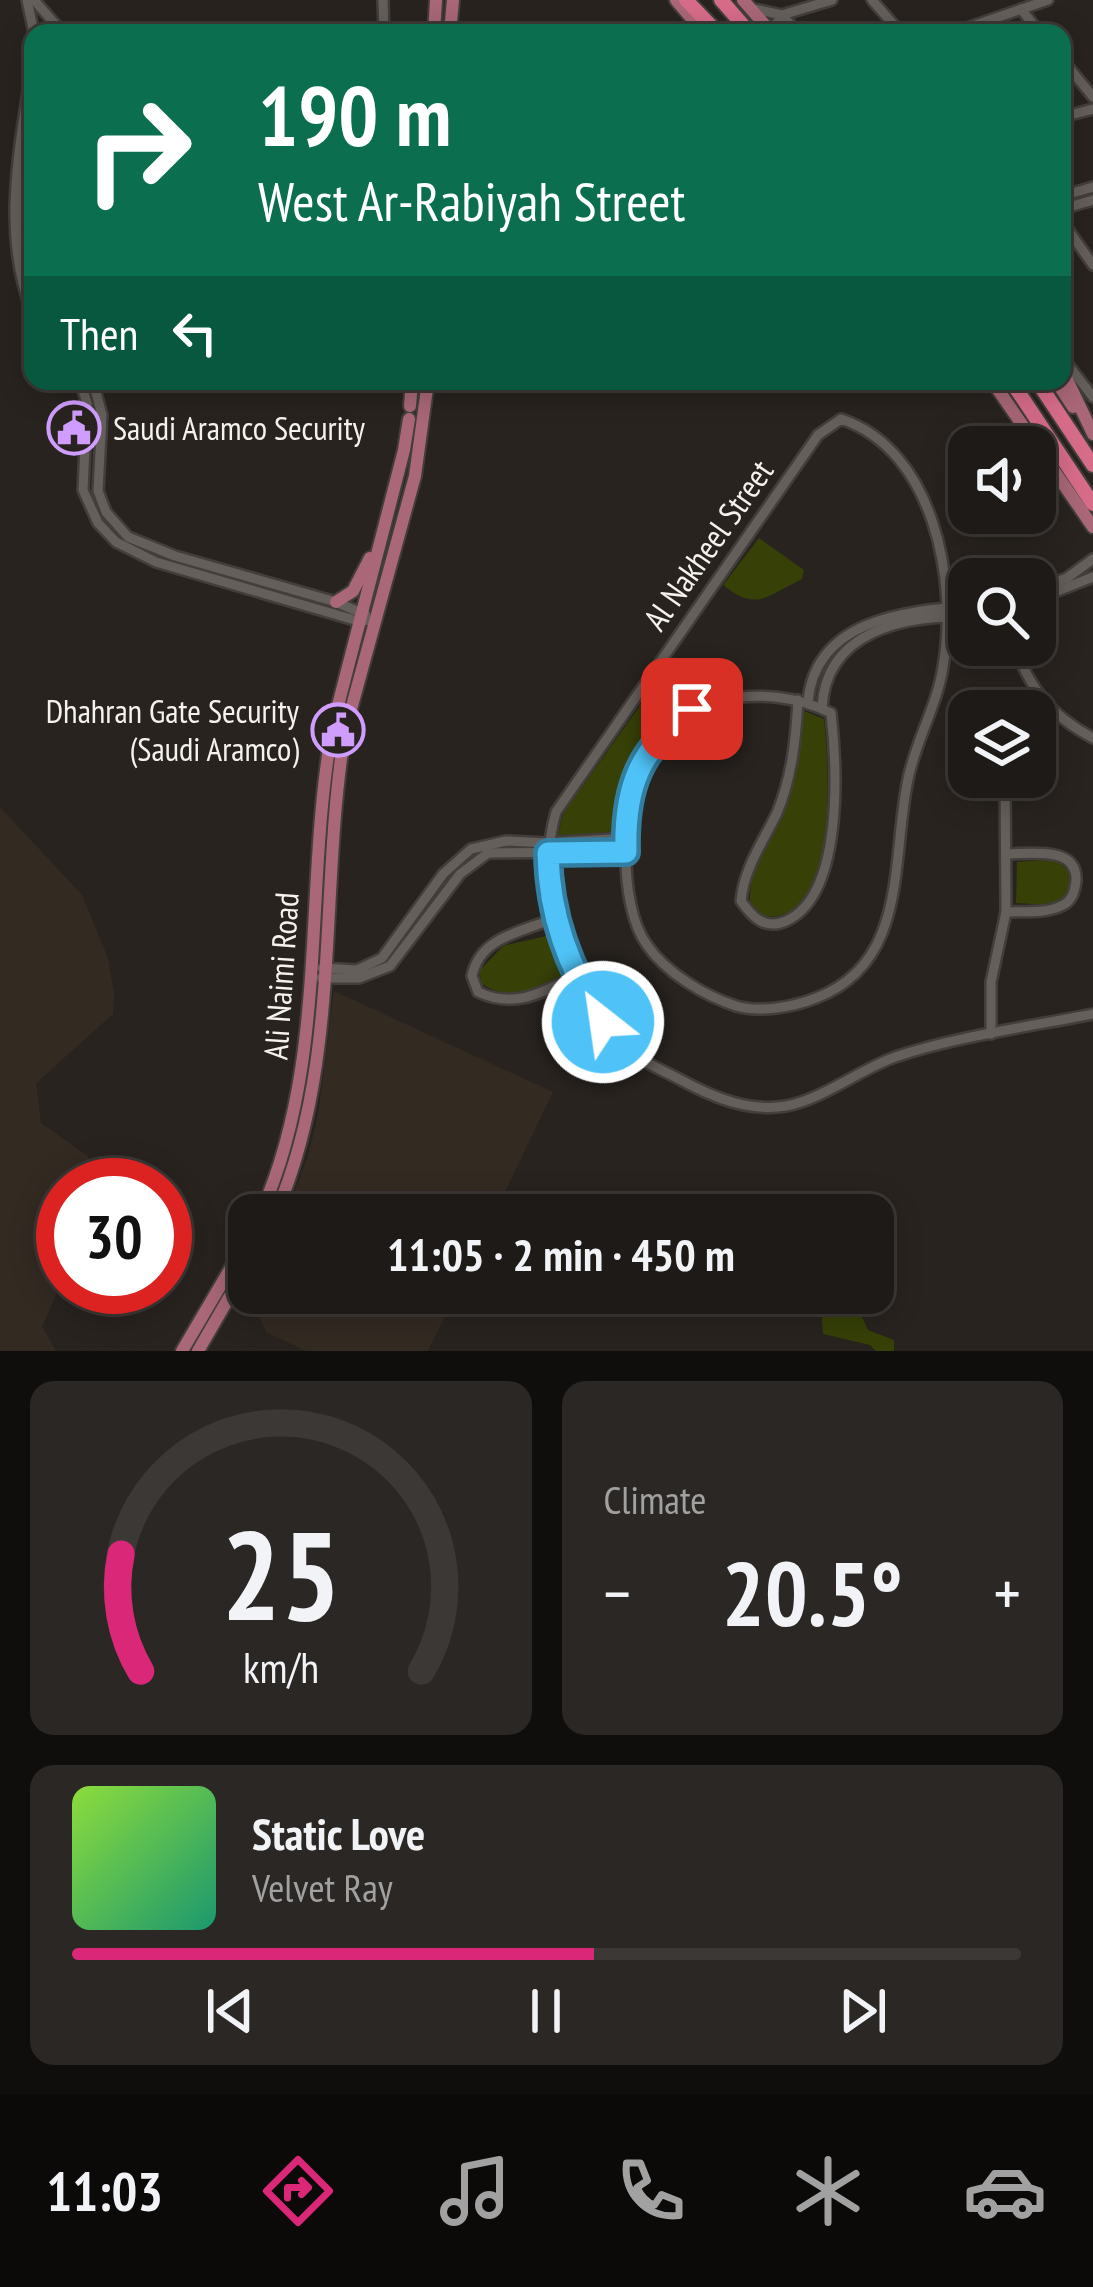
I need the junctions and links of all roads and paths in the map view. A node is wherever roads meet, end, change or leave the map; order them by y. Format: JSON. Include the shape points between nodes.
{"nodes":[{"id":1,"x":31,"y":0,"type":"edge"},
{"id":2,"x":676,"y":0,"type":"edge"},
{"id":3,"x":690,"y":0,"type":"edge"},
{"id":4,"x":721,"y":0,"type":"edge"},
{"id":5,"x":832,"y":0,"type":"edge"},
{"id":6,"x":872,"y":0,"type":"edge"},
{"id":7,"x":1048,"y":0,"type":"edge"},
{"id":8,"x":746,"y":3,"type":"edge"},
{"id":9,"x":1021,"y":10,"type":"junction"},
{"id":10,"x":782,"y":15,"type":"junction"},
{"id":11,"x":54,"y":24,"type":"edge"},
{"id":12,"x":696,"y":24,"type":"edge"},
{"id":13,"x":712,"y":24,"type":"edge"},
{"id":14,"x":742,"y":24,"type":"edge"},
{"id":15,"x":776,"y":24,"type":"edge"},
{"id":16,"x":790,"y":24,"type":"edge"},
{"id":17,"x":893,"y":24,"type":"edge"},
{"id":18,"x":980,"y":24,"type":"edge"},
{"id":19,"x":1033,"y":24,"type":"edge"},
{"id":20,"x":1071,"y":70,"type":"edge"},
{"id":21,"x":1093,"y":97,"type":"edge"},
{"id":22,"x":24,"y":109,"type":"edge"},
{"id":23,"x":24,"y":173,"type":"edge"},
{"id":24,"x":1071,"y":234,"type":"edge"},
{"id":25,"x":24,"y":250,"type":"edge"},
{"id":26,"x":1093,"y":265,"type":"edge"},
{"id":27,"x":24,"y":292,"type":"edge"},
{"id":28,"x":1071,"y":369,"type":"edge"},
{"id":29,"x":1071,"y":388,"type":"edge"},
{"id":30,"x":84,"y":390,"type":"edge"},
{"id":31,"x":95,"y":390,"type":"edge"},
{"id":32,"x":411,"y":390,"type":"edge"},
{"id":33,"x":427,"y":390,"type":"edge"},
{"id":34,"x":998,"y":390,"type":"edge"},
{"id":35,"x":1017,"y":390,"type":"edge"},
{"id":36,"x":1043,"y":390,"type":"edge"},
{"id":37,"x":1062,"y":390,"type":"edge"},
{"id":38,"x":1092,"y":396,"type":"edge"},
{"id":39,"x":102,"y":415,"type":"junction"},
{"id":40,"x":87,"y":417,"type":"junction"},
{"id":41,"x":1093,"y":436,"type":"edge"},
{"id":42,"x":1093,"y":464,"type":"edge"},
{"id":43,"x":96,"y":479,"type":"junction"},
{"id":44,"x":82,"y":481,"type":"junction"},
{"id":45,"x":1093,"y":504,"type":"edge"},
{"id":46,"x":1093,"y":527,"type":"edge"},
{"id":47,"x":378,"y":540,"type":"junction"},
{"id":48,"x":1093,"y":559,"type":"edge"},
{"id":49,"x":1093,"y":577,"type":"edge"},
{"id":50,"x":1056,"y":582,"type":"edge"},
{"id":51,"x":1056,"y":592,"type":"edge"},
{"id":52,"x":336,"y":602,"type":"junction"},
{"id":53,"x":948,"y":611,"type":"edge"},
{"id":54,"x":945,"y":612,"type":"junction"},
{"id":55,"x":948,"y":613,"type":"edge"},
{"id":56,"x":359,"y":616,"type":"junction"},
{"id":57,"x":376,"y":620,"type":"junction"},
{"id":58,"x":803,"y":701,"type":"junction"},
{"id":59,"x":822,"y":709,"type":"junction"},
{"id":60,"x":1056,"y":713,"type":"edge"},
{"id":61,"x":337,"y":737,"type":"dead end"},
{"id":62,"x":1093,"y":738,"type":"edge"},
{"id":63,"x":1005,"y":798,"type":"edge"},
{"id":64,"x":625,"y":838,"type":"junction"},
{"id":65,"x":547,"y":848,"type":"junction"},
{"id":66,"x":626,"y":852,"type":"junction"},
{"id":67,"x":1006,"y":854,"type":"junction"},
{"id":68,"x":1006,"y":912,"type":"junction"},
{"id":69,"x":555,"y":918,"type":"junction"},
{"id":70,"x":317,"y":973,"type":"junction"},
{"id":71,"x":576,"y":976,"type":"junction"},
{"id":72,"x":1093,"y":1014,"type":"edge"},
{"id":73,"x":991,"y":1034,"type":"junction"},
{"id":74,"x":268,"y":1194,"type":"edge"},
{"id":75,"x":282,"y":1194,"type":"edge"},
{"id":76,"x":228,"y":1273,"type":"edge"},
{"id":77,"x":228,"y":1299,"type":"edge"},
{"id":78,"x":182,"y":1351,"type":"edge"},
{"id":79,"x":198,"y":1351,"type":"edge"}],
"edges":[{"from":1,"to":11,"type":"street"},
{"from":2,"to":12,"type":"main road"},
{"from":3,"to":13,"type":"highway"},
{"from":4,"to":14,"type":"highway"},
{"from":5,"to":10,"type":"street"},
{"from":6,"to":17,"type":"street"},
{"from":7,"to":9,"type":"street"},
{"from":8,"to":10,"type":"street"},
{"from":9,"to":18,"type":"street"},
{"from":9,"to":19,"type":"street"},
{"from":10,"to":15,"type":"street"},
{"from":10,"to":16,"type":"street"},
{"from":20,"to":21,"type":"street"},
{"from":22,"to":27,"type":"street","via":[[12,237]]},
{"from":23,"to":25,"type":"street"},
{"from":24,"to":26,"type":"street"},
{"from":28,"to":38,"type":"street"},
{"from":29,"to":41,"type":"main road"},
{"from":30,"to":40,"type":"street"},
{"from":31,"to":39,"type":"street"},
{"from":32,"to":47,"type":"main road"},
{"from":33,"to":57,"type":"main road","via":[[415,476]]},
{"from":34,"to":46,"type":"main road"},
{"from":35,"to":45,"type":"highway"},
{"from":36,"to":42,"type":"highway"},
{"from":37,"to":41,"type":"main road"},
{"from":39,"to":40,"type":"street","via":[[95,422]]},
{"from":39,"to":43,"type":"street"},
{"from":40,"to":44,"type":"street"},
{"from":43,"to":44,"type":"street"},
{"from":43,"to":52,"type":"street","via":[[106,512],[140,544]]},
{"from":44,"to":56,"type":"street","via":[[98,523],[140,556]]},
{"from":47,"to":52,"type":"main road","via":[[358,584]]},
{"from":47,"to":56,"type":"main road"},
{"from":48,"to":50,"type":"street"},
{"from":49,"to":51,"type":"street"},
{"from":52,"to":56,"type":"street"},
{"from":53,"to":54,"type":"street"},
{"from":54,"to":55,"type":"street"},
{"from":54,"to":58,"type":"street","via":[[917,610],[844,635]]},
{"from":54,"to":59,"type":"street","via":[[855,643],[827,675]]},
{"from":54,"to":65,"type":"street","name":"Al Nakheel Street","via":[[932,517],[914,480],[866,428],[841,419],[818,435],[556,812]]},
{"from":54,"to":66,"type":"street","via":[[944,665],[905,792],[893,908],[857,974],[793,1007],[739,1007],[686,982],[646,945],[626,887]]},
{"from":56,"to":57,"type":"street"},
{"from":56,"to":57,"type":"main road","via":[[342,717]]},
{"from":58,"to":59,"type":"street"},
{"from":58,"to":59,"type":"street","via":[[790,774],[742,889],[741,901],[761,923],[794,917],[819,887],[836,775],[831,713]]},
{"from":58,"to":64,"type":"street","via":[[726,697],[692,709],[637,769]]},
{"from":60,"to":62,"type":"street"},
{"from":61,"to":70,"type":"main road","name":"Ali Naimi Road"},
{"from":63,"to":67,"type":"street"},
{"from":64,"to":65,"type":"street"},
{"from":64,"to":66,"type":"street"},
{"from":65,"to":66,"type":"street"},
{"from":65,"to":69,"type":"street"},
{"from":65,"to":70,"type":"street","via":[[473,861],[390,966],[359,979]]},
{"from":67,"to":68,"type":"street"},
{"from":67,"to":68,"type":"street","via":[[1054,854],[1076,873],[1066,904]]},
{"from":68,"to":73,"type":"street","via":[[991,982]]},
{"from":69,"to":71,"type":"street"},
{"from":69,"to":71,"type":"street","via":[[496,941],[472,976],[478,992],[517,1001]]},
{"from":70,"to":74,"type":"main road","name":"Ali Naimi Road","via":[[300,1090]]},
{"from":70,"to":75,"type":"main road","name":"Ali Naimi Road","via":[[320,1043],[307,1121]]},
{"from":71,"to":73,"type":"street","via":[[633,1053],[709,1095],[749,1107],[790,1106],[889,1059]]},
{"from":72,"to":73,"type":"street"},
{"from":76,"to":78,"type":"main road"},
{"from":77,"to":79,"type":"main road"}]}
